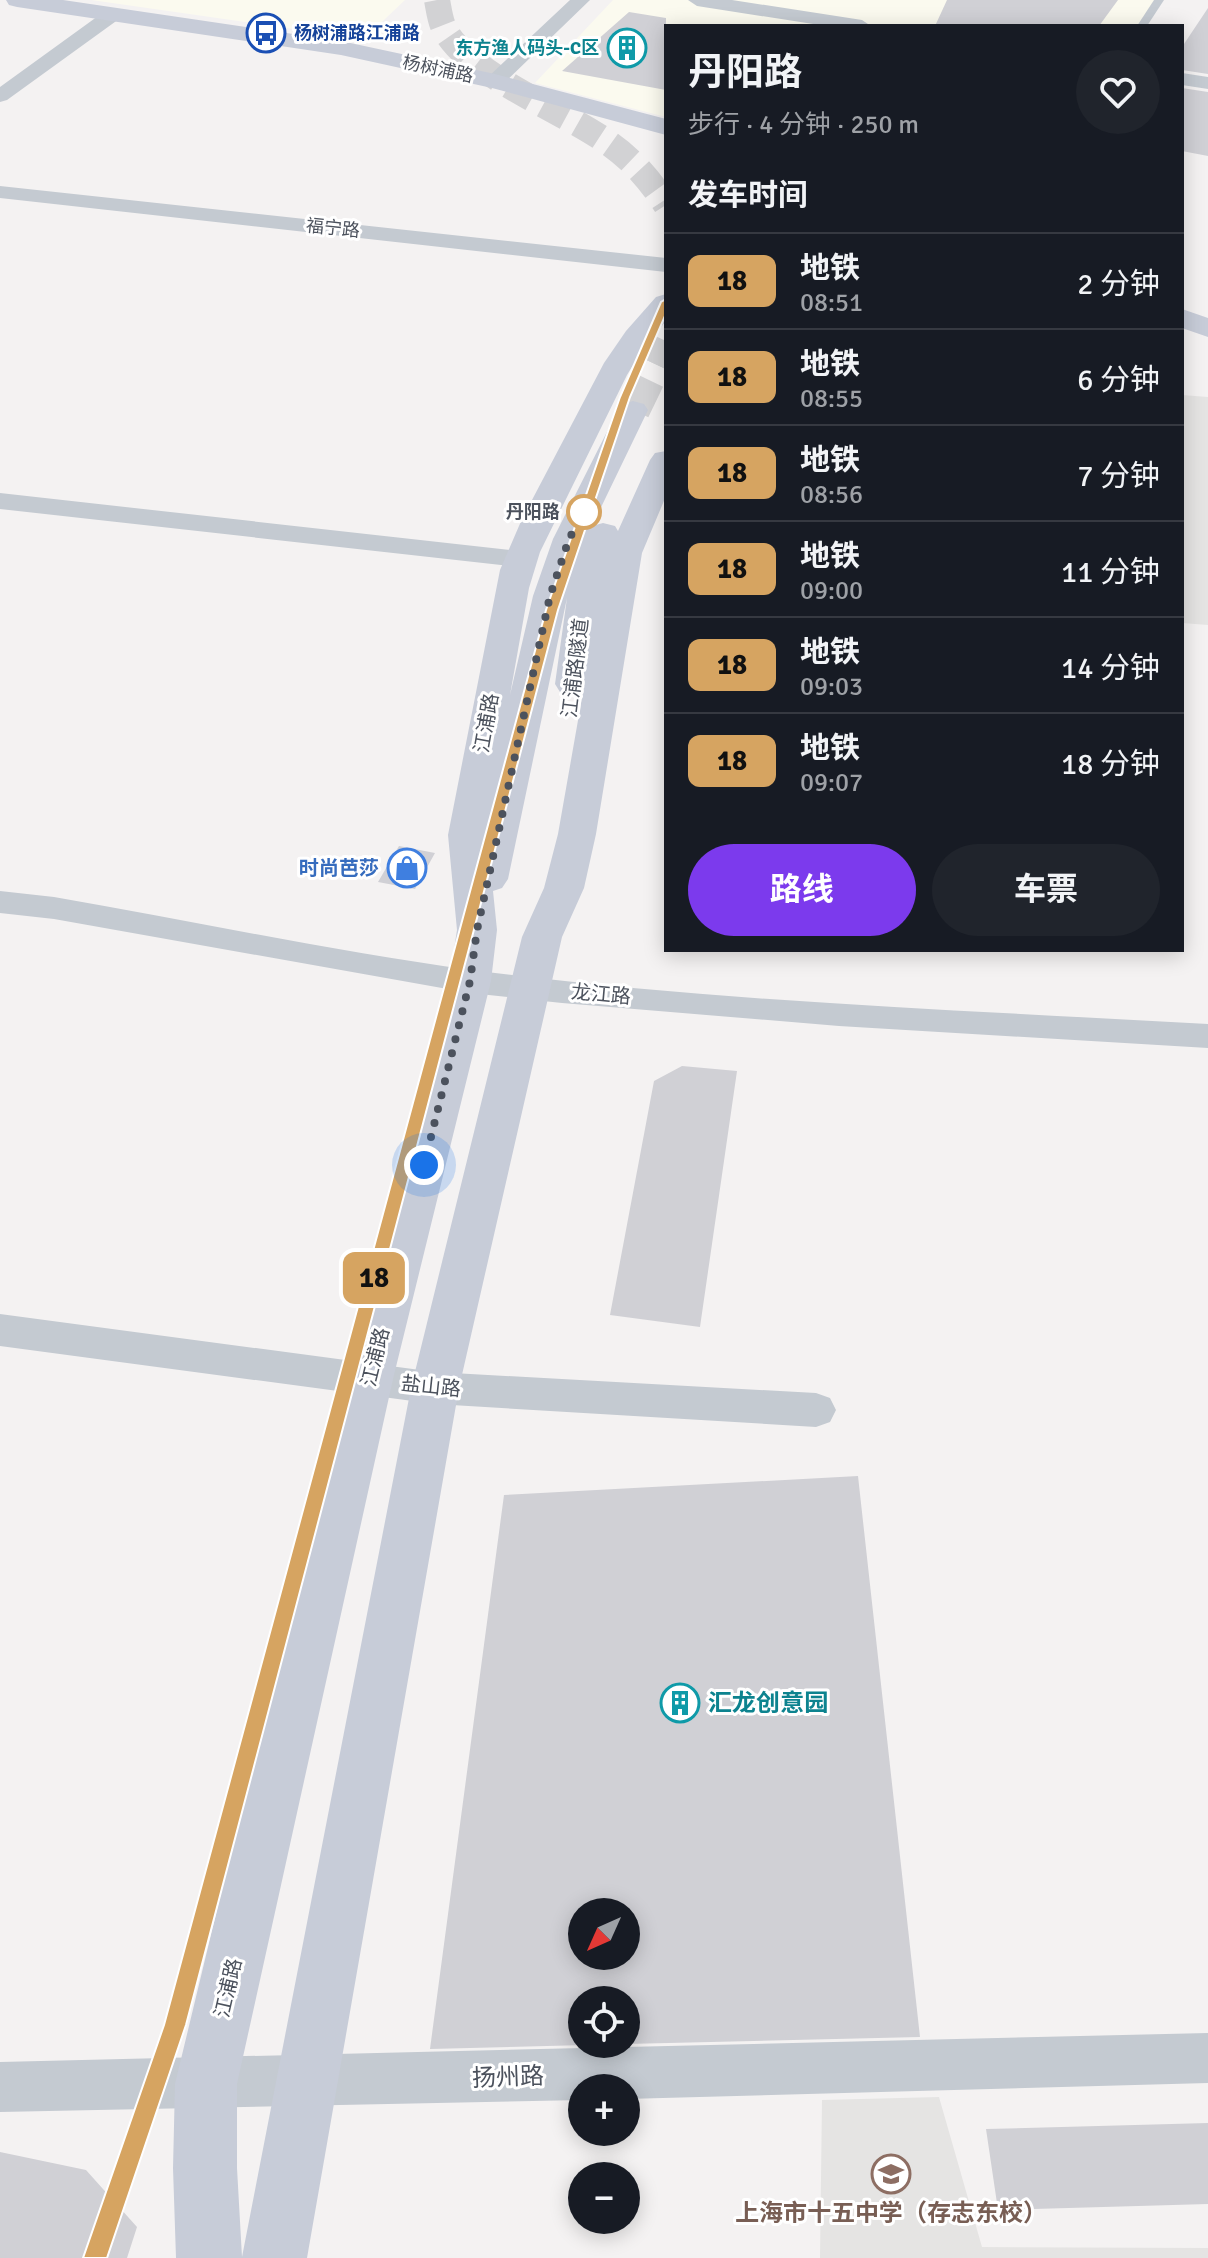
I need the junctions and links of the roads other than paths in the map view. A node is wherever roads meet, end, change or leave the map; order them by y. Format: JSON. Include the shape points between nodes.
{"nodes":[{"id":1,"x":17,"y":0,"type":"edge"},
{"id":2,"x":581,"y":0,"type":"edge"},
{"id":3,"x":697,"y":0,"type":"edge"},
{"id":4,"x":1159,"y":0,"type":"edge"},
{"id":5,"x":112,"y":15,"type":"junction"},
{"id":6,"x":835,"y":24,"type":"edge"},
{"id":7,"x":1143,"y":24,"type":"edge"},
{"id":8,"x":1184,"y":79,"type":"edge"},
{"id":9,"x":495,"y":81,"type":"junction"},
{"id":10,"x":1208,"y":83,"type":"edge"},
{"id":11,"x":0,"y":96,"type":"edge"},
{"id":12,"x":664,"y":126,"type":"edge"},
{"id":13,"x":0,"y":192,"type":"edge"},
{"id":14,"x":664,"y":265,"type":"edge"},
{"id":15,"x":664,"y":305,"type":"edge"},
{"id":16,"x":1184,"y":319,"type":"edge"},
{"id":17,"x":1208,"y":328,"type":"edge"},
{"id":18,"x":664,"y":465,"type":"edge"},
{"id":19,"x":0,"y":501,"type":"edge"},
{"id":20,"x":519,"y":559,"type":"junction"},
{"id":21,"x":0,"y":902,"type":"edge"},
{"id":22,"x":477,"y":930,"type":"junction"},
{"id":23,"x":542,"y":937,"type":"junction"},
{"id":24,"x":470,"y":981,"type":"junction"},
{"id":25,"x":532,"y":988,"type":"junction"},
{"id":26,"x":1208,"y":1036,"type":"edge"},
{"id":27,"x":0,"y":1330,"type":"edge"},
{"id":28,"x":369,"y":1379,"type":"junction"},
{"id":29,"x":435,"y":1388,"type":"junction"},
{"id":30,"x":816,"y":1410,"type":"dead end"},
{"id":31,"x":1208,"y":2058,"type":"edge"},
{"id":32,"x":307,"y":2082,"type":"junction"},
{"id":33,"x":206,"y":2084,"type":"junction"},
{"id":34,"x":0,"y":2087,"type":"edge"},
{"id":35,"x":209,"y":2258,"type":"edge"},
{"id":36,"x":274,"y":2258,"type":"edge"}],
"edges":[{"from":1,"to":5,"type":"main road","name":"杨树浦路"},
{"from":2,"to":9,"type":"street"},
{"from":3,"to":6,"type":"street"},
{"from":4,"to":7,"type":"lane"},
{"from":5,"to":9,"type":"main road","name":"杨树浦路","via":[[341,48]]},
{"from":5,"to":11,"type":"street"},
{"from":8,"to":10,"type":"street"},
{"from":9,"to":12,"type":"main road","name":"杨树浦路"},
{"from":13,"to":14,"type":"street","name":"福宁路"},
{"from":15,"to":20,"type":"main road","name":"江浦路","via":[[624,354]]},
{"from":16,"to":17,"type":"main road"},
{"from":18,"to":23,"type":"main road","via":[[625,553],[577,834],[564,888]]},
{"from":19,"to":20,"type":"street"},
{"from":20,"to":22,"type":"main road","name":"江浦路","via":[[467,835]]},
{"from":21,"to":24,"type":"street","name":"龙江路"},
{"from":22,"to":23,"type":"main road","name":"江浦路隧道","via":[[550,596],[569,539],[646,412],[596,546],[584,594]]},
{"from":22,"to":24,"type":"main road","name":"江浦路"},
{"from":23,"to":25,"type":"main road"},
{"from":24,"to":25,"type":"street","name":"龙江路"},
{"from":24,"to":28,"type":"main road","name":"江浦路"},
{"from":25,"to":26,"type":"street","name":"龙江路"},
{"from":25,"to":29,"type":"main road"},
{"from":27,"to":28,"type":"street","name":"盐山路"},
{"from":28,"to":29,"type":"street","name":"盐山路"},
{"from":28,"to":33,"type":"main road","name":"江浦路"},
{"from":29,"to":30,"type":"street","name":"盐山路"},
{"from":29,"to":32,"type":"main road"},
{"from":31,"to":32,"type":"street","name":"扬州路"},
{"from":32,"to":33,"type":"street","name":"扬州路"},
{"from":32,"to":36,"type":"main road"},
{"from":33,"to":34,"type":"street","name":"扬州路"},
{"from":33,"to":35,"type":"main road","name":"江浦路"}]}
